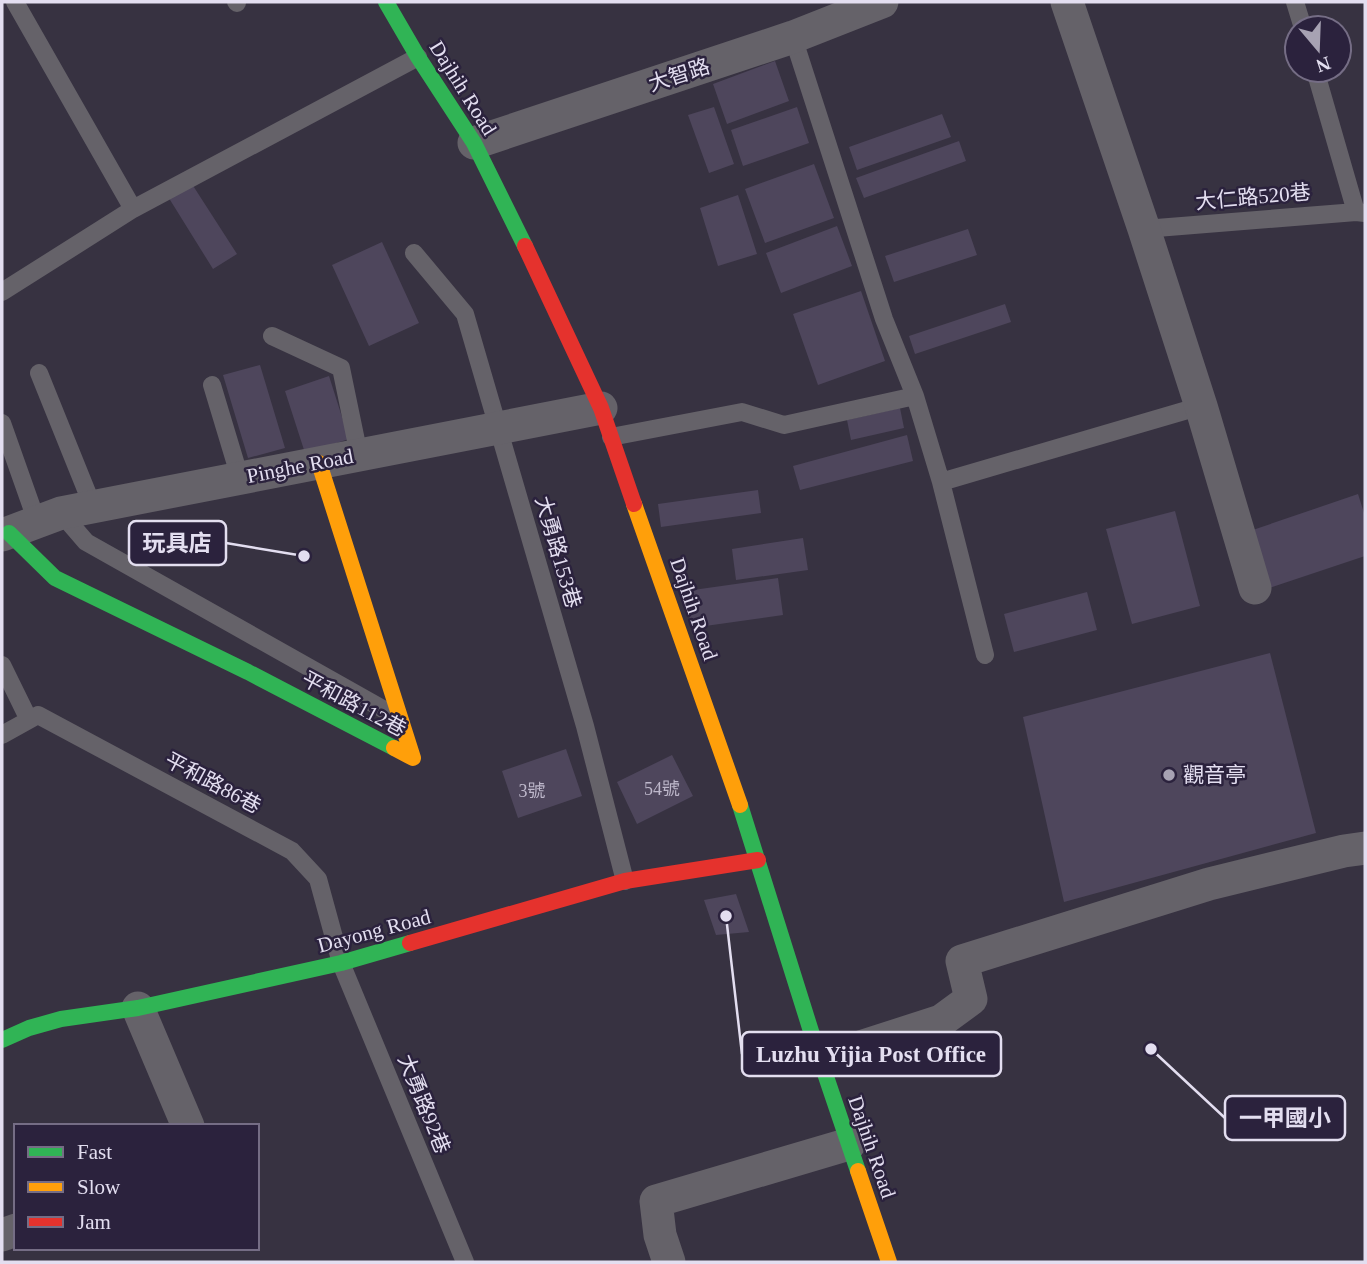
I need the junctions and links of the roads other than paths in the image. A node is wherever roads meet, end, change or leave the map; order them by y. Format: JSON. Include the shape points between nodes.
{"nodes":[{"id":1,"x":15,"y":2,"type":"edge"},
{"id":2,"x":386,"y":2,"type":"edge"},
{"id":3,"x":882,"y":2,"type":"edge"},
{"id":4,"x":1067,"y":2,"type":"edge"},
{"id":5,"x":793,"y":37,"type":"junction"},
{"id":6,"x":418,"y":57,"type":"junction"},
{"id":7,"x":1319,"y":84,"type":"edge"},
{"id":8,"x":474,"y":143,"type":"junction"},
{"id":9,"x":133,"y":209,"type":"junction"},
{"id":10,"x":1360,"y":213,"type":"edge"},
{"id":11,"x":1144,"y":229,"type":"junction"},
{"id":12,"x":414,"y":253,"type":"dead end"},
{"id":13,"x":2,"y":292,"type":"edge"},
{"id":14,"x":272,"y":336,"type":"dead end"},
{"id":15,"x":39,"y":373,"type":"dead end"},
{"id":16,"x":212,"y":385,"type":"dead end"},
{"id":17,"x":915,"y":396,"type":"junction"},
{"id":18,"x":1201,"y":406,"type":"junction"},
{"id":19,"x":606,"y":422,"type":"junction"},
{"id":20,"x":2,"y":423,"type":"edge"},
{"id":21,"x":497,"y":427,"type":"junction"},
{"id":22,"x":359,"y":455,"type":"junction"},
{"id":23,"x":319,"y":463,"type":"junction"},
{"id":24,"x":240,"y":478,"type":"junction"},
{"id":25,"x":942,"y":482,"type":"junction"},
{"id":26,"x":93,"y":507,"type":"junction"},
{"id":27,"x":27,"y":526,"type":"edge"},
{"id":28,"x":1255,"y":588,"type":"dead end"},
{"id":29,"x":985,"y":655,"type":"dead end"},
{"id":30,"x":2,"y":665,"type":"edge"},
{"id":31,"x":29,"y":720,"type":"junction"},
{"id":32,"x":402,"y":720,"type":"junction"},
{"id":33,"x":2,"y":735,"type":"edge"},
{"id":34,"x":1365,"y":848,"type":"edge"},
{"id":35,"x":758,"y":860,"type":"junction"},
{"id":36,"x":625,"y":881,"type":"junction"},
{"id":37,"x":341,"y":963,"type":"junction"},
{"id":38,"x":138,"y":1008,"type":"junction"},
{"id":39,"x":2,"y":1040,"type":"edge"},
{"id":40,"x":820,"y":1060,"type":"junction"},
{"id":41,"x":187,"y":1124,"type":"edge"},
{"id":42,"x":849,"y":1144,"type":"junction"},
{"id":43,"x":465,"y":1262,"type":"edge"},
{"id":44,"x":669,"y":1262,"type":"edge"},
{"id":45,"x":889,"y":1262,"type":"edge"}],
"edges":[{"from":1,"to":9,"type":"lane"},
{"from":2,"to":6,"type":"street","name":"Dajhih Road"},
{"from":3,"to":5,"type":"street","name":"大智路"},
{"from":4,"to":11,"type":"street"},
{"from":5,"to":8,"type":"street","name":"大智路"},
{"from":5,"to":17,"type":"lane","via":[[884,319]]},
{"from":6,"to":8,"type":"street","name":"Dajhih Road"},
{"from":6,"to":9,"type":"lane"},
{"from":7,"to":10,"type":"lane"},
{"from":8,"to":19,"type":"street","name":"Dajhih Road"},
{"from":9,"to":13,"type":"lane"},
{"from":10,"to":11,"type":"lane","name":"大仁路520巷"},
{"from":11,"to":18,"type":"street"},
{"from":12,"to":21,"type":"lane","name":"大勇路153巷","via":[[465,314]]},
{"from":14,"to":22,"type":"lane","via":[[341,368]]},
{"from":15,"to":26,"type":"lane"},
{"from":16,"to":24,"type":"lane"},
{"from":17,"to":19,"type":"lane","via":[[784,425],[742,412]]},
{"from":17,"to":25,"type":"lane"},
{"from":18,"to":25,"type":"lane"},
{"from":18,"to":28,"type":"street"},
{"from":19,"to":21,"type":"street","name":"Pinghe Road"},
{"from":19,"to":35,"type":"street","name":"Dajhih Road"},
{"from":20,"to":27,"type":"lane"},
{"from":21,"to":22,"type":"street","name":"Pinghe Road"},
{"from":21,"to":36,"type":"lane","name":"大勇路153巷","via":[[585,726]]},
{"from":22,"to":23,"type":"street","name":"Pinghe Road"},
{"from":23,"to":24,"type":"street","name":"Pinghe Road"},
{"from":23,"to":32,"type":"street","name":"平和路112巷"},
{"from":24,"to":26,"type":"street","name":"Pinghe Road"},
{"from":25,"to":29,"type":"lane"},
{"from":26,"to":27,"type":"street","name":"Pinghe Road"},
{"from":27,"to":32,"type":"lane","via":[[86,542]]},
{"from":27,"to":32,"type":"street","name":"平和路112巷","via":[[55,578],[413,758]]},
{"from":30,"to":31,"type":"lane"},
{"from":31,"to":33,"type":"lane"},
{"from":31,"to":37,"type":"lane","name":"平和路86巷","via":[[38,715],[292,851],[318,878]]},
{"from":34,"to":40,"type":"street","via":[[1209,884],[962,961],[971,999],[941,1021]]},
{"from":35,"to":36,"type":"street","name":"Dayong Road"},
{"from":35,"to":40,"type":"street","name":"Dajhih Road"},
{"from":36,"to":37,"type":"street","name":"Dayong Road"},
{"from":37,"to":38,"type":"street","name":"Dayong Road"},
{"from":37,"to":43,"type":"lane","name":"大勇路92巷"},
{"from":38,"to":39,"type":"street","name":"Dayong Road","via":[[61,1018]]},
{"from":38,"to":41,"type":"street"},
{"from":40,"to":42,"type":"street","name":"Dajhih Road"},
{"from":42,"to":44,"type":"street","via":[[656,1201]]},
{"from":42,"to":45,"type":"street","name":"Dajhih Road"}]}
